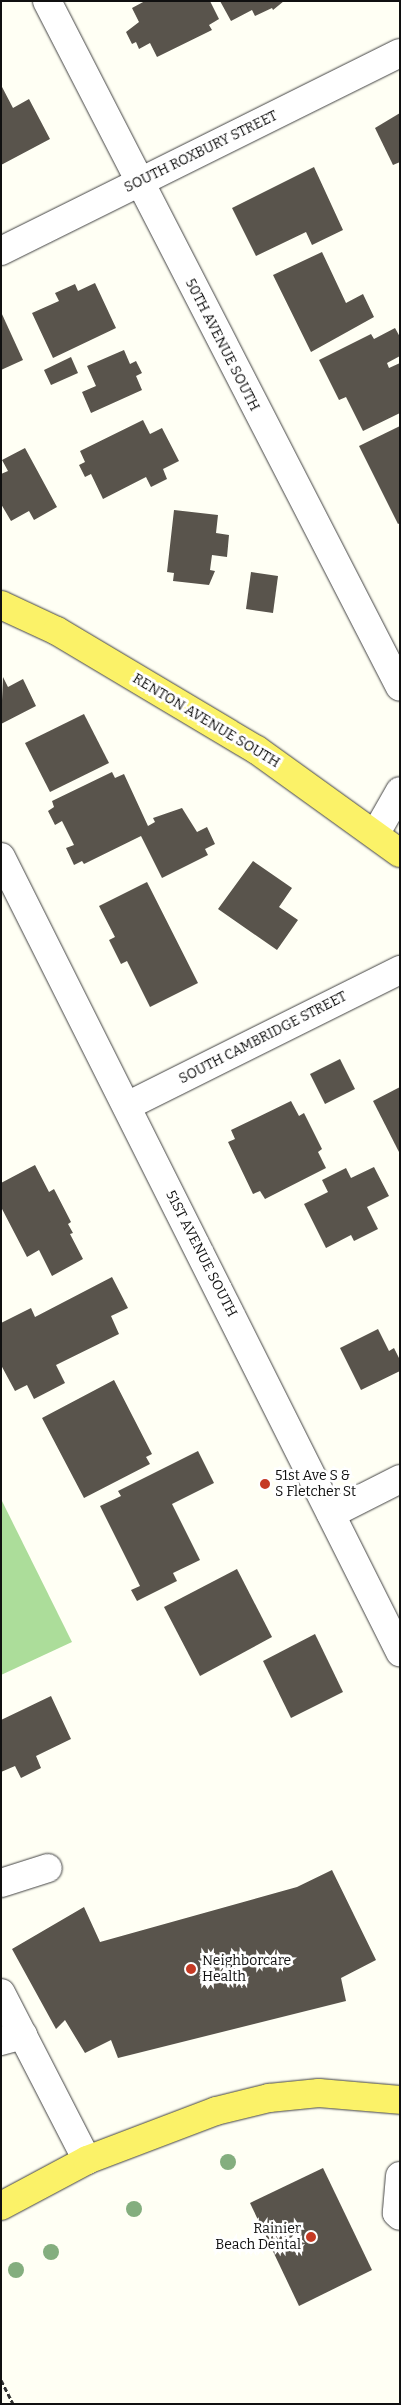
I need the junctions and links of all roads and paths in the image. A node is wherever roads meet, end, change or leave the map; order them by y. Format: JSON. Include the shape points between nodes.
{"nodes":[{"id":1,"x":47,"y":1,"type":"edge"},
{"id":2,"x":400,"y":53,"type":"edge"},
{"id":3,"x":138,"y":183,"type":"junction"},
{"id":4,"x":1,"y":250,"type":"edge"},
{"id":5,"x":1,"y":605,"type":"edge"},
{"id":6,"x":400,"y":687,"type":"edge"},
{"id":7,"x":400,"y":791,"type":"edge"},
{"id":8,"x":376,"y":833,"type":"junction"},
{"id":9,"x":400,"y":853,"type":"edge"},
{"id":10,"x":1,"y":857,"type":"edge"},
{"id":11,"x":400,"y":970,"type":"edge"},
{"id":12,"x":127,"y":1106,"type":"junction"},
{"id":13,"x":400,"y":1479,"type":"edge"},
{"id":14,"x":331,"y":1514,"type":"junction"},
{"id":15,"x":400,"y":1652,"type":"edge"},
{"id":16,"x":48,"y":1868,"type":"dead end"},
{"id":17,"x":1,"y":1883,"type":"edge"},
{"id":18,"x":1,"y":1993,"type":"edge"},
{"id":19,"x":12,"y":2038,"type":"edge"},
{"id":20,"x":400,"y":2100,"type":"edge"},
{"id":21,"x":87,"y":2160,"type":"junction"},
{"id":22,"x":400,"y":2176,"type":"edge"},
{"id":23,"x":1,"y":2206,"type":"edge"},
{"id":24,"x":400,"y":2216,"type":"edge"},
{"id":25,"x":1,"y":2380,"type":"edge"},
{"id":26,"x":13,"y":2404,"type":"edge"}],
"edges":[{"from":1,"to":3,"type":"street","name":"50TH AVENUE SOUTH"},
{"from":2,"to":3,"type":"street","name":"SOUTH ROXBURY STREET"},
{"from":3,"to":4,"type":"street","name":"SOUTH ROXBURY STREET"},
{"from":3,"to":6,"type":"street","name":"50TH AVENUE SOUTH"},
{"from":5,"to":8,"type":"main road","name":"RENTON AVENUE SOUTH","via":[[57,631],[257,750]]},
{"from":7,"to":8,"type":"street"},
{"from":8,"to":9,"type":"main road","name":"RENTON AVENUE SOUTH"},
{"from":10,"to":12,"type":"street","name":"51ST AVENUE SOUTH"},
{"from":11,"to":12,"type":"street","name":"SOUTH CAMBRIDGE STREET"},
{"from":12,"to":14,"type":"street","name":"51ST AVENUE SOUTH"},
{"from":13,"to":14,"type":"street"},
{"from":14,"to":15,"type":"street","name":"51ST AVENUE SOUTH"},
{"from":16,"to":17,"type":"street"},
{"from":18,"to":19,"type":"street"},
{"from":19,"to":21,"type":"street"},
{"from":20,"to":21,"type":"main road","via":[[320,2093],[269,2098],[216,2111]]},
{"from":21,"to":23,"type":"main road"},
{"from":22,"to":24,"type":"street","via":[[397,2212]]},
{"from":25,"to":26,"type":"path"}]}
